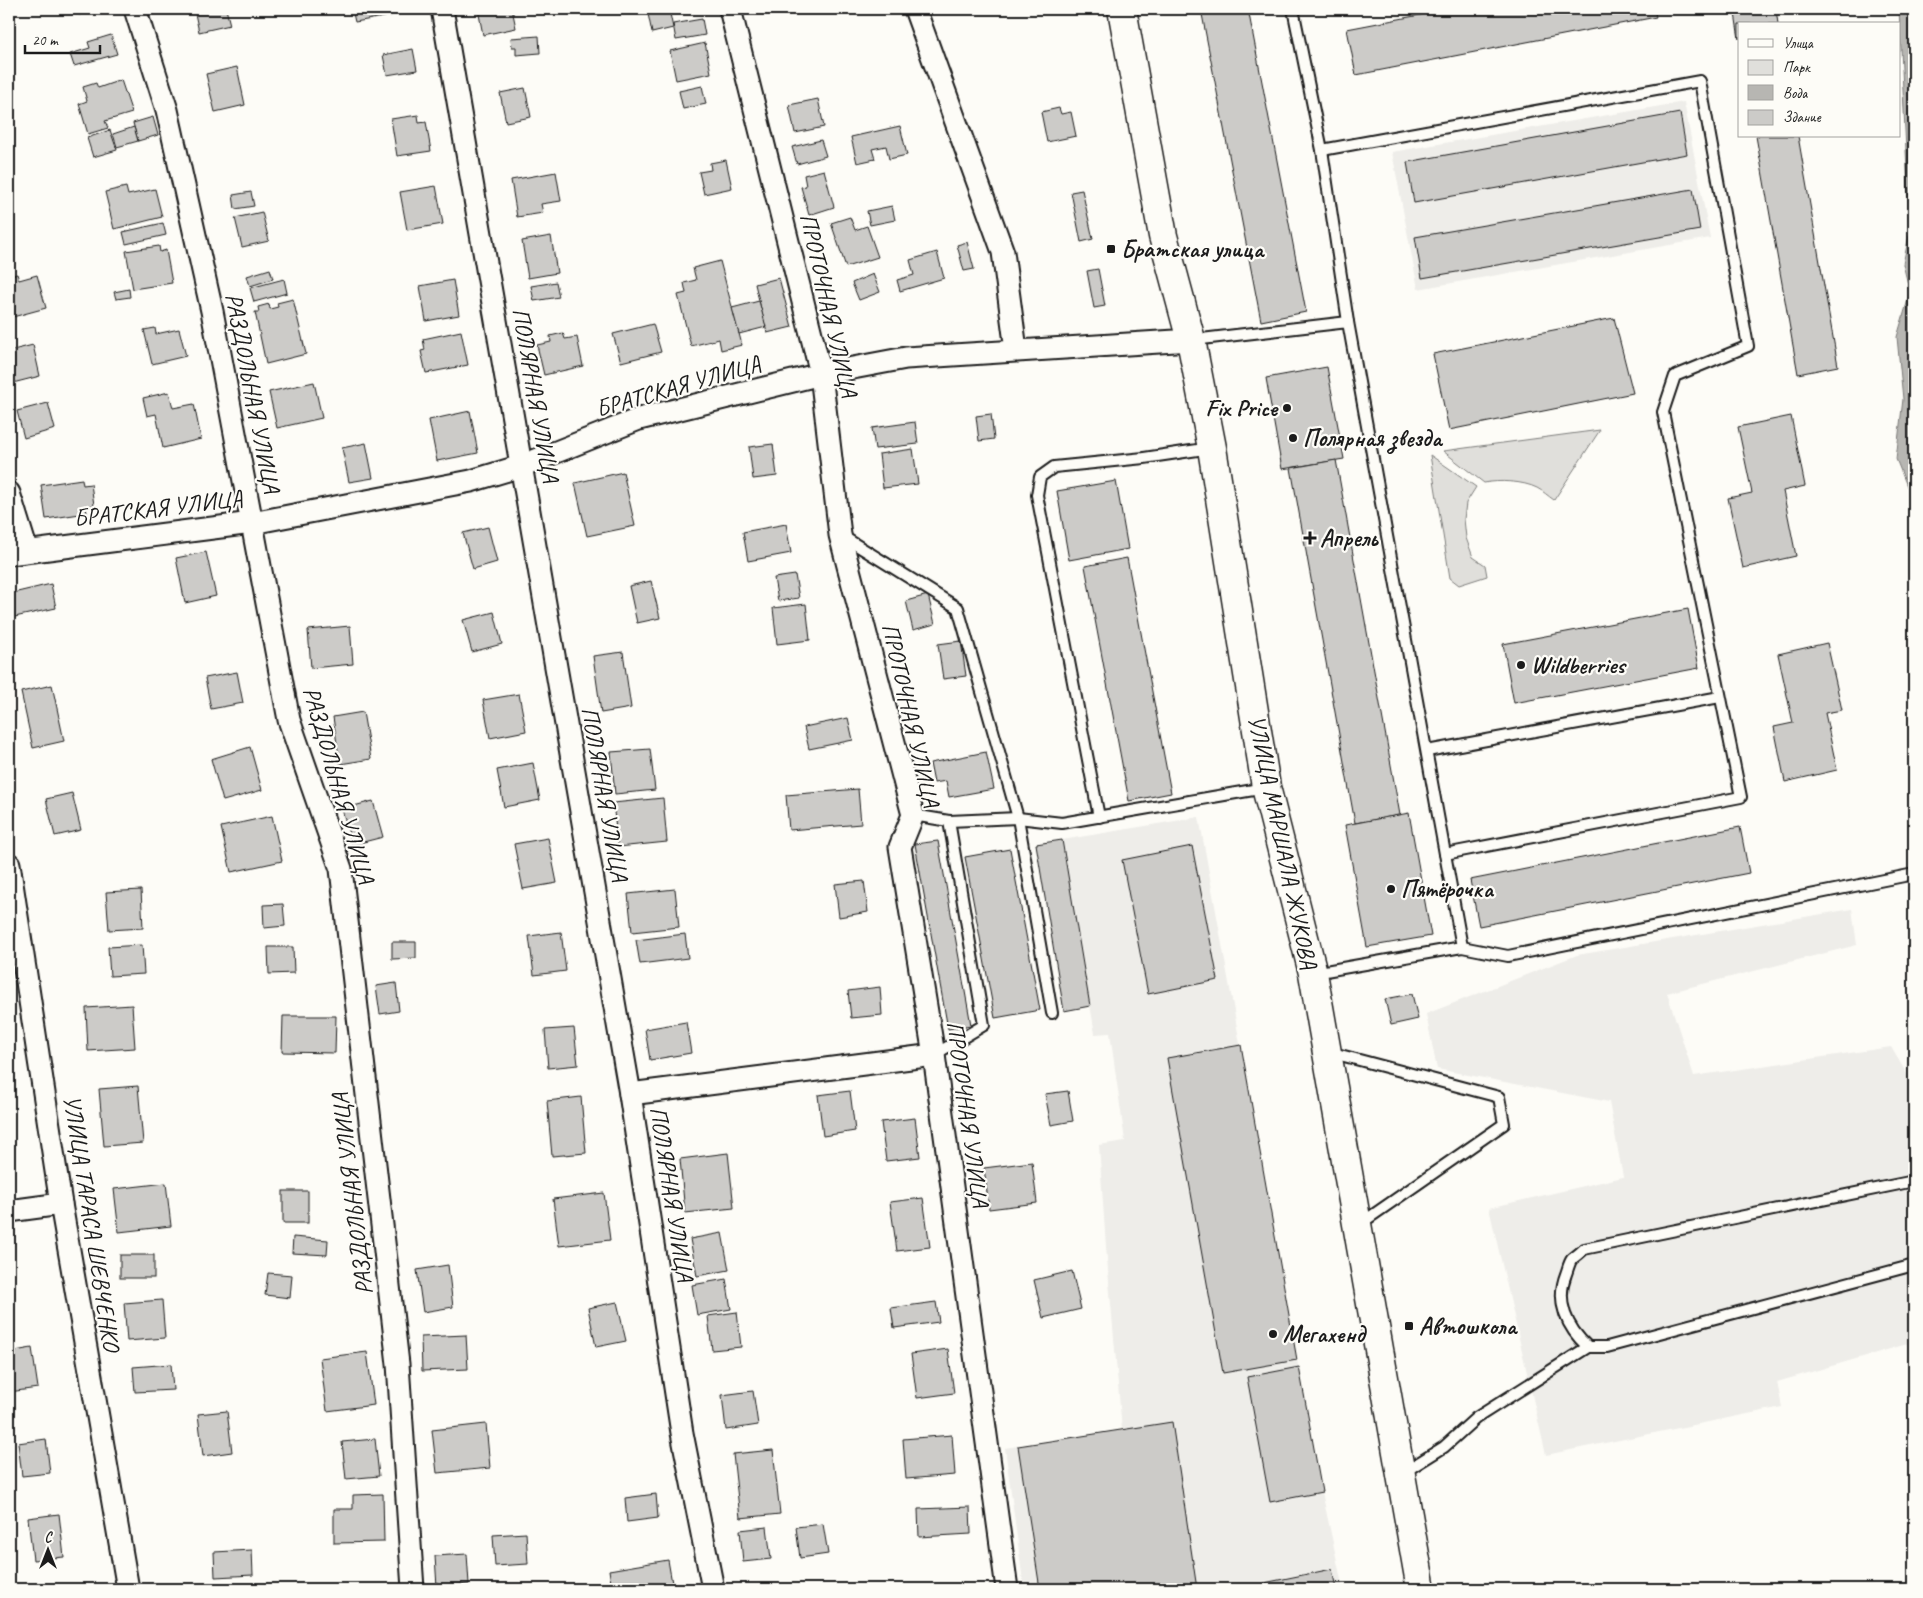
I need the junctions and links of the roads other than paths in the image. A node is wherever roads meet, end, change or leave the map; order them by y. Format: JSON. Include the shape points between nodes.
{"nodes":[{"id":1,"x":135,"y":9,"type":"edge"},
{"id":2,"x":442,"y":9,"type":"edge"},
{"id":3,"x":730,"y":9,"type":"edge"},
{"id":4,"x":915,"y":9,"type":"edge"},
{"id":5,"x":1122,"y":9,"type":"edge"},
{"id":6,"x":1293,"y":9,"type":"edge"},
{"id":7,"x":1322,"y":150,"type":"junction"},
{"id":8,"x":1348,"y":322,"type":"junction"},
{"id":9,"x":1191,"y":340,"type":"junction"},
{"id":10,"x":1016,"y":350,"type":"junction"},
{"id":11,"x":822,"y":374,"type":"junction"},
{"id":12,"x":1212,"y":448,"type":"junction"},
{"id":13,"x":521,"y":466,"type":"junction"},
{"id":14,"x":9,"y":493,"type":"edge"},
{"id":15,"x":252,"y":524,"type":"junction"},
{"id":16,"x":840,"y":535,"type":"junction"},
{"id":17,"x":18,"y":553,"type":"edge"},
{"id":18,"x":1720,"y":697,"type":"junction"},
{"id":19,"x":1427,"y":751,"type":"junction"},
{"id":20,"x":1266,"y":788,"type":"junction"},
{"id":21,"x":913,"y":814,"type":"junction"},
{"id":22,"x":1099,"y":817,"type":"junction"},
{"id":23,"x":1018,"y":818,"type":"junction"},
{"id":24,"x":949,"y":821,"type":"junction"},
{"id":25,"x":1445,"y":854,"type":"junction"},
{"id":26,"x":9,"y":864,"type":"edge"},
{"id":27,"x":1914,"y":874,"type":"edge"},
{"id":28,"x":1462,"y":946,"type":"junction"},
{"id":29,"x":1313,"y":973,"type":"junction"},
{"id":30,"x":1052,"y":1013,"type":"dead end"},
{"id":31,"x":1326,"y":1051,"type":"junction"},
{"id":32,"x":934,"y":1055,"type":"junction"},
{"id":33,"x":630,"y":1094,"type":"junction"},
{"id":34,"x":1914,"y":1181,"type":"edge"},
{"id":35,"x":61,"y":1204,"type":"junction"},
{"id":36,"x":9,"y":1211,"type":"edge"},
{"id":37,"x":1357,"y":1226,"type":"junction"},
{"id":38,"x":1914,"y":1266,"type":"edge"},
{"id":39,"x":1588,"y":1347,"type":"junction"},
{"id":40,"x":1400,"y":1474,"type":"junction"},
{"id":41,"x":128,"y":1589,"type":"edge"},
{"id":42,"x":413,"y":1589,"type":"edge"},
{"id":43,"x":713,"y":1589,"type":"edge"},
{"id":44,"x":1007,"y":1589,"type":"edge"},
{"id":45,"x":1421,"y":1589,"type":"edge"}],
"edges":[{"from":1,"to":15,"type":"street","name":"РАЗДОЛЬНАЯ УЛИЦА","via":[[167,110],[212,311]]},
{"from":2,"to":13,"type":"street","name":"ПОЛЯРНАЯ УЛИЦА"},
{"from":3,"to":11,"type":"street","name":"ПРОТОЧНАЯ УЛИЦА"},
{"from":4,"to":10,"type":"street","via":[[1003,252]]},
{"from":5,"to":9,"type":"main road","name":"УЛИЦА МАРШАЛА ЖУКОВА","via":[[1163,236]]},
{"from":6,"to":7,"type":"lane"},
{"from":7,"to":8,"type":"lane"},
{"from":7,"to":18,"type":"lane","via":[[1700,81],[1748,346],[1674,376],[1663,412]]},
{"from":8,"to":9,"type":"lane"},
{"from":8,"to":19,"type":"lane"},
{"from":9,"to":10,"type":"street","name":"БРАТСКАЯ УЛИЦА"},
{"from":9,"to":12,"type":"main road","name":"УЛИЦА МАРШАЛА ЖУКОВА"},
{"from":10,"to":11,"type":"street","name":"БРАТСКАЯ УЛИЦА","via":[[906,358]]},
{"from":11,"to":13,"type":"street","name":"БРАТСКАЯ УЛИЦА","via":[[639,419]]},
{"from":11,"to":16,"type":"street","name":"ПРОТОЧНАЯ УЛИЦА"},
{"from":12,"to":20,"type":"main road","name":"УЛИЦА МАРШАЛА ЖУКОВА"},
{"from":12,"to":22,"type":"lane","via":[[1054,467],[1040,477],[1037,495]]},
{"from":13,"to":15,"type":"street","name":"БРАТСКАЯ УЛИЦА","via":[[471,481]]},
{"from":13,"to":33,"type":"street","name":"ПОЛЯРНАЯ УЛИЦА"},
{"from":14,"to":17,"type":"street"},
{"from":15,"to":17,"type":"street","name":"БРАТСКАЯ УЛИЦА"},
{"from":15,"to":42,"type":"street","name":"РАЗДОЛЬНАЯ УЛИЦА","via":[[289,720],[341,869],[398,1364]]},
{"from":16,"to":21,"type":"street","name":"ПРОТОЧНАЯ УЛИЦА"},
{"from":16,"to":23,"type":"lane","via":[[958,608]]},
{"from":18,"to":19,"type":"lane"},
{"from":18,"to":25,"type":"lane","via":[[1741,797]]},
{"from":19,"to":25,"type":"lane"},
{"from":20,"to":22,"type":"lane"},
{"from":20,"to":29,"type":"main road","name":"УЛИЦА МАРШАЛА ЖУКОВА"},
{"from":21,"to":24,"type":"lane"},
{"from":21,"to":32,"type":"street","name":"ПРОТОЧНАЯ УЛИЦА","via":[[900,847]]},
{"from":22,"to":23,"type":"lane","via":[[1062,823]]},
{"from":23,"to":24,"type":"lane"},
{"from":23,"to":30,"type":"lane"},
{"from":24,"to":32,"type":"lane","via":[[984,1025]]},
{"from":25,"to":28,"type":"lane"},
{"from":26,"to":35,"type":"street","name":"УЛИЦА ТАРАСА ШЕВЧЕНКО"},
{"from":27,"to":28,"type":"lane","via":[[1508,956]]},
{"from":28,"to":29,"type":"lane"},
{"from":29,"to":31,"type":"main road","name":"УЛИЦА МАРШАЛА ЖУКОВА"},
{"from":31,"to":37,"type":"main road","name":"УЛИЦА МАРШАЛА ЖУКОВА"},
{"from":31,"to":37,"type":"lane","via":[[1499,1097],[1504,1124]]},
{"from":32,"to":33,"type":"street"},
{"from":32,"to":44,"type":"street","name":"ПРОТОЧНАЯ УЛИЦА"},
{"from":33,"to":43,"type":"street","name":"ПОЛЯРНАЯ УЛИЦА","via":[[682,1433]]},
{"from":34,"to":39,"type":"lane","via":[[1584,1249],[1571,1260],[1562,1282],[1562,1303],[1575,1335]]},
{"from":35,"to":36,"type":"street"},
{"from":35,"to":41,"type":"street","name":"УЛИЦА ТАРАСА ШЕВЧЕНКО"},
{"from":37,"to":40,"type":"main road","name":"УЛИЦА МАРШАЛА ЖУКОВА"},
{"from":38,"to":39,"type":"lane","via":[[1607,1347]]},
{"from":39,"to":40,"type":"lane","via":[[1476,1418],[1444,1447]]},
{"from":40,"to":45,"type":"main road","name":"УЛИЦА МАРШАЛА ЖУКОВА"}]}
